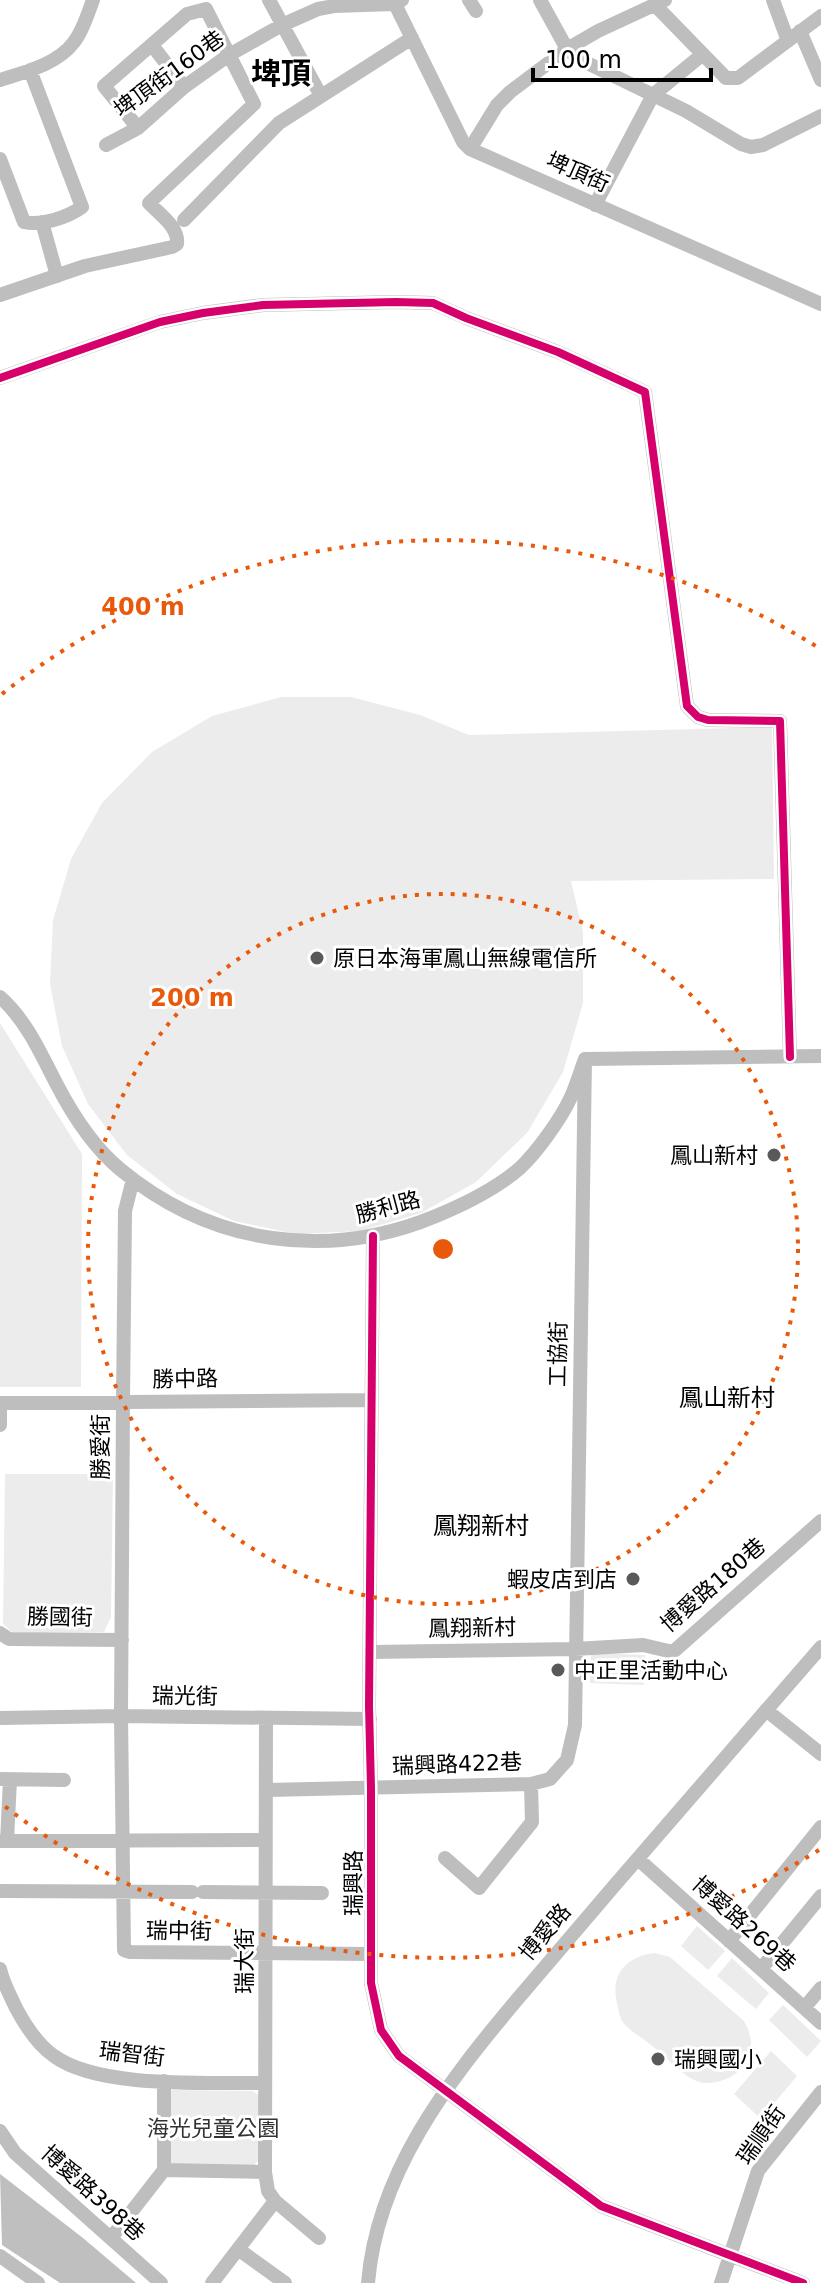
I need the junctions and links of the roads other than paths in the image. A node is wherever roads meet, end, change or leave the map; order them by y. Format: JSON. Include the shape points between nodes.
{"nodes":[{"id":1,"x":93,"y":0,"type":"edge"},
{"id":2,"x":269,"y":0,"type":"edge"},
{"id":3,"x":542,"y":0,"type":"edge"},
{"id":4,"x":773,"y":0,"type":"edge"},
{"id":5,"x":397,"y":1,"type":"edge"},
{"id":6,"x":660,"y":2,"type":"edge"},
{"id":7,"x":185,"y":7,"type":"edge"},
{"id":8,"x":821,"y":16,"type":"edge"},
{"id":9,"x":282,"y":25,"type":"junction"},
{"id":10,"x":794,"y":36,"type":"junction"},
{"id":11,"x":412,"y":38,"type":"junction"},
{"id":12,"x":152,"y":45,"type":"junction"},
{"id":13,"x":572,"y":45,"type":"junction"},
{"id":14,"x":703,"y":54,"type":"junction"},
{"id":15,"x":229,"y":55,"type":"junction"},
{"id":16,"x":30,"y":70,"type":"junction"},
{"id":17,"x":0,"y":80,"type":"edge"},
{"id":18,"x":821,"y":80,"type":"edge"},
{"id":19,"x":184,"y":87,"type":"junction"},
{"id":20,"x":653,"y":95,"type":"junction"},
{"id":21,"x":321,"y":96,"type":"junction"},
{"id":22,"x":821,"y":116,"type":"edge"},
{"id":23,"x":138,"y":128,"type":"junction"},
{"id":24,"x":106,"y":145,"type":"dead end"},
{"id":25,"x":470,"y":149,"type":"junction"},
{"id":26,"x":0,"y":159,"type":"edge"},
{"id":27,"x":5,"y":188,"type":"edge"},
{"id":28,"x":595,"y":205,"type":"junction"},
{"id":29,"x":184,"y":220,"type":"dead end"},
{"id":30,"x":42,"y":222,"type":"junction"},
{"id":31,"x":57,"y":276,"type":"junction"},
{"id":32,"x":0,"y":295,"type":"edge"},
{"id":33,"x":821,"y":304,"type":"edge"},
{"id":34,"x":0,"y":378,"type":"edge"},
{"id":35,"x":0,"y":997,"type":"edge"},
{"id":36,"x":821,"y":1056,"type":"edge"},
{"id":37,"x":790,"y":1057,"type":"junction"},
{"id":38,"x":585,"y":1059,"type":"junction"},
{"id":39,"x":133,"y":1179,"type":"junction"},
{"id":40,"x":373,"y":1236,"type":"junction"},
{"id":41,"x":370,"y":1400,"type":"junction"},
{"id":42,"x":123,"y":1402,"type":"junction"},
{"id":43,"x":0,"y":1403,"type":"edge"},
{"id":44,"x":0,"y":1425,"type":"edge"},
{"id":45,"x":821,"y":1521,"type":"edge"},
{"id":46,"x":0,"y":1633,"type":"edge"},
{"id":47,"x":122,"y":1640,"type":"junction"},
{"id":48,"x":821,"y":1647,"type":"edge"},
{"id":49,"x":575,"y":1649,"type":"junction"},
{"id":50,"x":370,"y":1652,"type":"junction"},
{"id":51,"x":766,"y":1710,"type":"junction"},
{"id":52,"x":121,"y":1716,"type":"junction"},
{"id":53,"x":0,"y":1718,"type":"edge"},
{"id":54,"x":266,"y":1719,"type":"junction"},
{"id":55,"x":370,"y":1719,"type":"junction"},
{"id":56,"x":821,"y":1754,"type":"edge"},
{"id":57,"x":5,"y":1780,"type":"edge"},
{"id":58,"x":64,"y":1780,"type":"dead end"},
{"id":59,"x":531,"y":1784,"type":"junction"},
{"id":60,"x":371,"y":1788,"type":"junction"},
{"id":61,"x":267,"y":1790,"type":"junction"},
{"id":62,"x":821,"y":1827,"type":"edge"},
{"id":63,"x":123,"y":1840,"type":"junction"},
{"id":64,"x":266,"y":1840,"type":"junction"},
{"id":65,"x":4,"y":1841,"type":"edge"},
{"id":66,"x":445,"y":1858,"type":"dead end"},
{"id":67,"x":638,"y":1859,"type":"junction"},
{"id":68,"x":0,"y":1891,"type":"edge"},
{"id":69,"x":124,"y":1892,"type":"junction"},
{"id":70,"x":266,"y":1893,"type":"junction"},
{"id":71,"x":322,"y":1893,"type":"dead end"},
{"id":72,"x":821,"y":1896,"type":"edge"},
{"id":73,"x":729,"y":1941,"type":"junction"},
{"id":74,"x":266,"y":1954,"type":"junction"},
{"id":75,"x":371,"y":1954,"type":"junction"},
{"id":76,"x":0,"y":1969,"type":"edge"},
{"id":77,"x":761,"y":1969,"type":"junction"},
{"id":78,"x":821,"y":1988,"type":"edge"},
{"id":79,"x":804,"y":2008,"type":"junction"},
{"id":80,"x":821,"y":2023,"type":"edge"},
{"id":81,"x":164,"y":2081,"type":"junction"},
{"id":82,"x":265,"y":2083,"type":"junction"},
{"id":83,"x":446,"y":2089,"type":"junction"},
{"id":84,"x":821,"y":2092,"type":"edge"},
{"id":85,"x":0,"y":2131,"type":"edge"},
{"id":86,"x":164,"y":2170,"type":"junction"},
{"id":87,"x":265,"y":2172,"type":"junction"},
{"id":88,"x":275,"y":2201,"type":"junction"},
{"id":89,"x":111,"y":2238,"type":"junction"},
{"id":90,"x":319,"y":2238,"type":"dead end"},
{"id":91,"x":238,"y":2249,"type":"junction"},
{"id":92,"x":730,"y":2254,"type":"junction"},
{"id":93,"x":0,"y":2256,"type":"edge"},
{"id":94,"x":38,"y":2283,"type":"edge"},
{"id":95,"x":161,"y":2283,"type":"edge"},
{"id":96,"x":212,"y":2283,"type":"edge"},
{"id":97,"x":285,"y":2283,"type":"edge"},
{"id":98,"x":368,"y":2283,"type":"edge"},
{"id":99,"x":721,"y":2283,"type":"edge"},
{"id":100,"x":803,"y":2283,"type":"edge"}],
"edges":[{"from":1,"to":16,"type":"street","via":[[75,41]]},
{"from":2,"to":9,"type":"street"},
{"from":3,"to":13,"type":"street"},
{"from":4,"to":10,"type":"street"},
{"from":5,"to":9,"type":"street","name":"埤頂街160巷","via":[[318,9]]},
{"from":5,"to":11,"type":"street"},
{"from":6,"to":13,"type":"street"},
{"from":6,"to":14,"type":"street"},
{"from":7,"to":12,"type":"street"},
{"from":7,"to":15,"type":"street","via":[[206,9]]},
{"from":8,"to":10,"type":"street"},
{"from":9,"to":15,"type":"street","name":"埤頂街160巷"},
{"from":9,"to":21,"type":"street"},
{"from":10,"to":14,"type":"street","via":[[738,78],[726,78]]},
{"from":10,"to":18,"type":"street"},
{"from":11,"to":21,"type":"street"},
{"from":11,"to":25,"type":"street"},
{"from":12,"to":19,"type":"street"},
{"from":12,"to":23,"type":"street","via":[[104,86]]},
{"from":13,"to":20,"type":"street","via":[[593,67]]},
{"from":13,"to":25,"type":"street","via":[[497,105]]},
{"from":14,"to":20,"type":"street"},
{"from":15,"to":19,"type":"street","name":"埤頂街160巷"},
{"from":15,"to":31,"type":"street","via":[[254,104],[149,203],[176,230],[177,244]]},
{"from":16,"to":17,"type":"street"},
{"from":16,"to":30,"type":"street","via":[[82,207]]},
{"from":19,"to":23,"type":"street","name":"埤頂街160巷"},
{"from":20,"to":22,"type":"street","via":[[751,147]]},
{"from":20,"to":28,"type":"street"},
{"from":21,"to":29,"type":"street","via":[[279,123]]},
{"from":23,"to":24,"type":"street","name":"埤頂街160巷"},
{"from":25,"to":28,"type":"street","name":"埤頂街"},
{"from":26,"to":27,"type":"street"},
{"from":27,"to":30,"type":"street","via":[[24,222]]},
{"from":28,"to":33,"type":"street","name":"埤頂街"},
{"from":30,"to":31,"type":"street"},
{"from":31,"to":32,"type":"street"},
{"from":34,"to":37,"type":"street","via":[[160,322],[203,313],[263,305],[396,302],[433,303],[645,392],[687,706],[708,720],[780,721]]},
{"from":35,"to":39,"type":"street","name":"勝利路","via":[[23,1021],[71,1111]]},
{"from":36,"to":37,"type":"street"},
{"from":37,"to":38,"type":"street"},
{"from":38,"to":40,"type":"street","name":"勝利路","via":[[568,1103],[521,1167],[457,1207]]},
{"from":38,"to":49,"type":"street","name":"工協街"},
{"from":39,"to":40,"type":"street","name":"勝利路","via":[[183,1210],[251,1235],[309,1242]]},
{"from":39,"to":42,"type":"street","name":"勝愛街","via":[[125,1211]]},
{"from":40,"to":41,"type":"street","name":"瑞興路"},
{"from":41,"to":42,"type":"street","name":"勝中路"},
{"from":41,"to":50,"type":"street","name":"瑞興路"},
{"from":42,"to":43,"type":"street","name":"勝中路"},
{"from":42,"to":47,"type":"street","name":"勝愛街"},
{"from":43,"to":44,"type":"street"},
{"from":45,"to":49,"type":"street","name":"博愛路180巷","via":[[673,1652],[643,1645]]},
{"from":46,"to":47,"type":"street","name":"勝國街","via":[[9,1639]]},
{"from":47,"to":52,"type":"street","name":"勝愛街"},
{"from":48,"to":51,"type":"street","name":"博愛路"},
{"from":49,"to":50,"type":"street","name":"鳳翔新村"},
{"from":49,"to":59,"type":"street","name":"瑞興路422巷","via":[[575,1725],[567,1760],[550,1779]]},
{"from":50,"to":55,"type":"street","name":"瑞興路"},
{"from":51,"to":56,"type":"street"},
{"from":51,"to":67,"type":"street","name":"博愛路"},
{"from":52,"to":53,"type":"street","name":"瑞光街"},
{"from":52,"to":54,"type":"street","name":"瑞光街"},
{"from":52,"to":63,"type":"street","name":"瑞中街"},
{"from":54,"to":55,"type":"street","name":"瑞光街"},
{"from":54,"to":61,"type":"street","name":"瑞大街"},
{"from":55,"to":60,"type":"street","name":"瑞興路"},
{"from":57,"to":58,"type":"street"},
{"from":57,"to":65,"type":"street"},
{"from":59,"to":60,"type":"street","name":"瑞興路422巷"},
{"from":59,"to":66,"type":"street","via":[[532,1822],[479,1888]]},
{"from":60,"to":61,"type":"street","name":"瑞興路422巷"},
{"from":60,"to":75,"type":"street","name":"瑞興路"},
{"from":61,"to":64,"type":"street","name":"瑞大街"},
{"from":62,"to":73,"type":"street"},
{"from":63,"to":64,"type":"street"},
{"from":63,"to":65,"type":"street"},
{"from":63,"to":69,"type":"street","name":"瑞中街"},
{"from":64,"to":70,"type":"street","name":"瑞大街"},
{"from":67,"to":73,"type":"street","name":"博愛路269巷"},
{"from":67,"to":83,"type":"street","name":"博愛路"},
{"from":68,"to":69,"type":"street"},
{"from":69,"to":70,"type":"street"},
{"from":69,"to":74,"type":"street","name":"瑞中街","via":[[124,1950]]},
{"from":70,"to":71,"type":"street"},
{"from":70,"to":74,"type":"street","name":"瑞大街"},
{"from":72,"to":77,"type":"street"},
{"from":73,"to":77,"type":"street","name":"博愛路269巷"},
{"from":74,"to":75,"type":"street","name":"瑞中街"},
{"from":74,"to":82,"type":"street","name":"瑞大街"},
{"from":75,"to":83,"type":"street","name":"瑞興路","via":[[381,2030],[399,2056]]},
{"from":76,"to":81,"type":"street","name":"瑞智街","via":[[25,2026],[54,2056],[89,2072]]},
{"from":77,"to":79,"type":"street","name":"博愛路269巷"},
{"from":78,"to":79,"type":"street"},
{"from":79,"to":80,"type":"street","name":"博愛路269巷"},
{"from":81,"to":82,"type":"street","name":"瑞智街"},
{"from":81,"to":86,"type":"street"},
{"from":82,"to":87,"type":"street","name":"瑞大街"},
{"from":83,"to":92,"type":"street","name":"瑞興路","via":[[601,2206]]},
{"from":83,"to":98,"type":"street","name":"博愛路","via":[[398,2170],[382,2211]]},
{"from":84,"to":92,"type":"street","name":"瑞順街","via":[[758,2171]]},
{"from":85,"to":89,"type":"street","name":"博愛路398巷","via":[[15,2153]]},
{"from":86,"to":87,"type":"street"},
{"from":86,"to":89,"type":"street"},
{"from":87,"to":88,"type":"street","name":"瑞大街"},
{"from":88,"to":90,"type":"street"},
{"from":88,"to":91,"type":"street"},
{"from":89,"to":95,"type":"street","name":"博愛路398巷"},
{"from":91,"to":96,"type":"street"},
{"from":91,"to":97,"type":"street"},
{"from":92,"to":99,"type":"street","name":"瑞順街"},
{"from":92,"to":100,"type":"street","name":"瑞興路"},
{"from":93,"to":94,"type":"street"}]}
